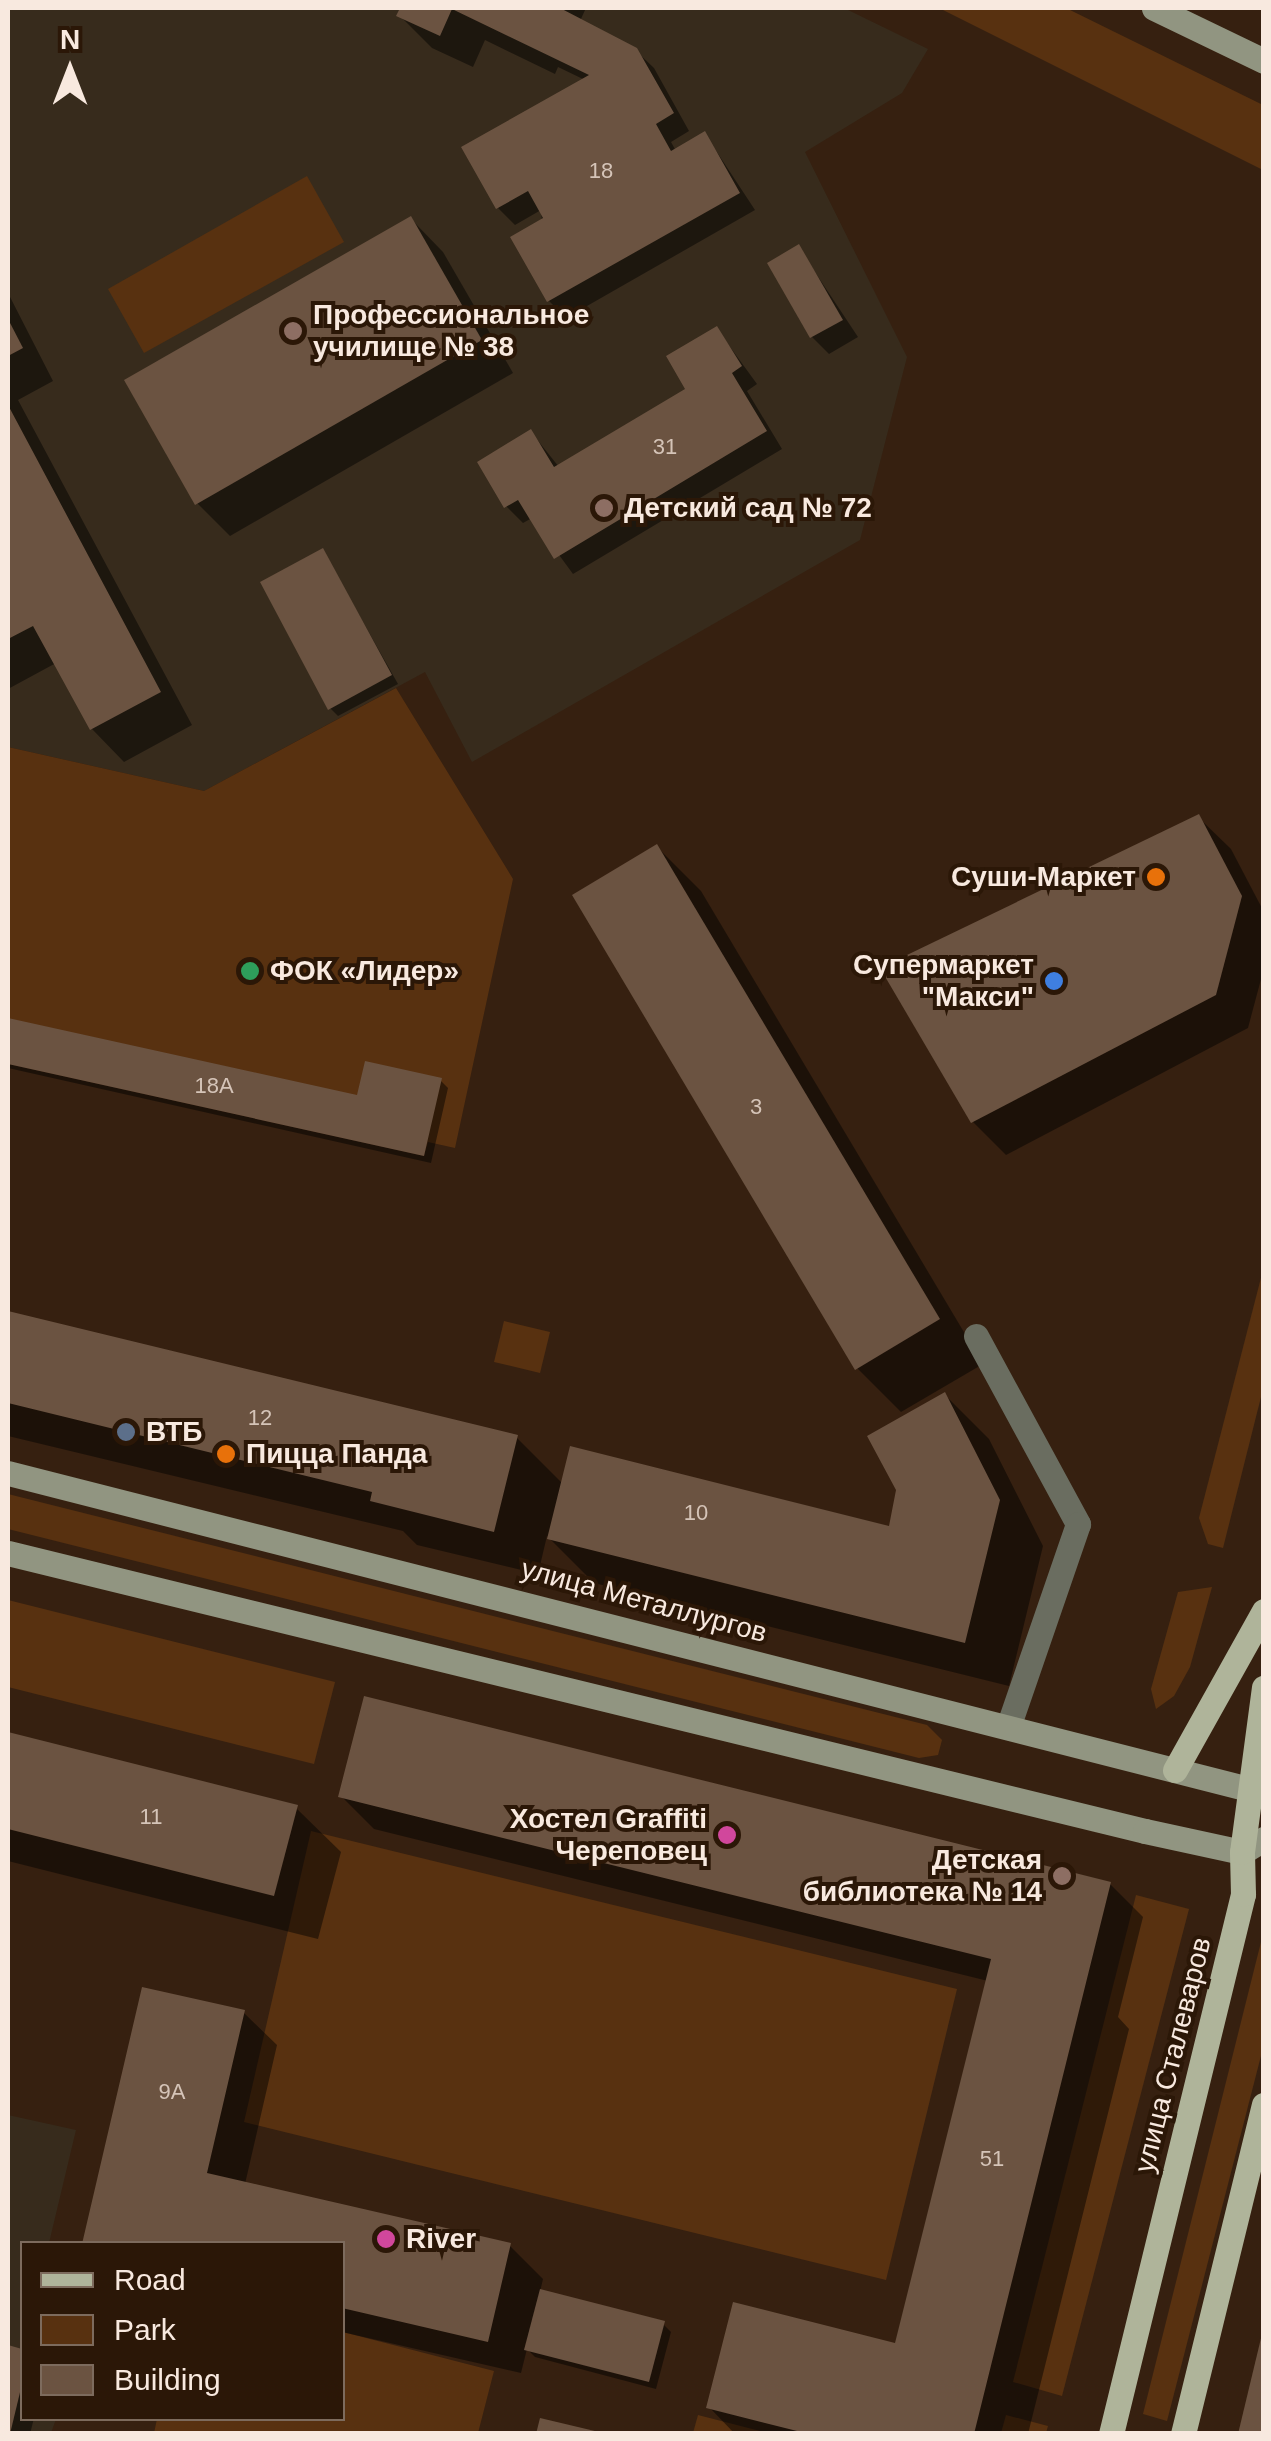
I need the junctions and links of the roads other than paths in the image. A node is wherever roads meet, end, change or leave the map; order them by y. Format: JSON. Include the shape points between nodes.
{"nodes":[{"id":1,"x":1154,"y":8,"type":"edge"},
{"id":2,"x":1264,"y":61,"type":"edge"},
{"id":3,"x":976,"y":1336,"type":"dead end"},
{"id":4,"x":8,"y":1472,"type":"edge"},
{"id":5,"x":8,"y":1554,"type":"edge"},
{"id":6,"x":1264,"y":1611,"type":"edge"},
{"id":7,"x":1264,"y":1686,"type":"edge"},
{"id":8,"x":1008,"y":1727,"type":"junction"},
{"id":9,"x":1175,"y":1770,"type":"junction"},
{"id":10,"x":1257,"y":1791,"type":"edge"},
{"id":11,"x":1256,"y":1849,"type":"edge"},
{"id":12,"x":1264,"y":2105,"type":"edge"},
{"id":13,"x":1111,"y":2434,"type":"edge"},
{"id":14,"x":1183,"y":2434,"type":"edge"}],
"edges":[{"from":1,"to":2,"type":"street"},
{"from":3,"to":8,"type":"street","via":[[1078,1524]]},
{"from":4,"to":8,"type":"street","name":"улица Металлургов"},
{"from":5,"to":11,"type":"street"},
{"from":6,"to":9,"type":"main road"},
{"from":7,"to":10,"type":"main road","name":"улица Сталеваров"},
{"from":8,"to":9,"type":"street","name":"улица Металлургов"},
{"from":9,"to":10,"type":"street","name":"улица Металлургов"},
{"from":10,"to":11,"type":"main road","name":"улица Сталеваров"},
{"from":11,"to":13,"type":"main road","name":"улица Сталеваров"},
{"from":12,"to":14,"type":"main road"}]}
